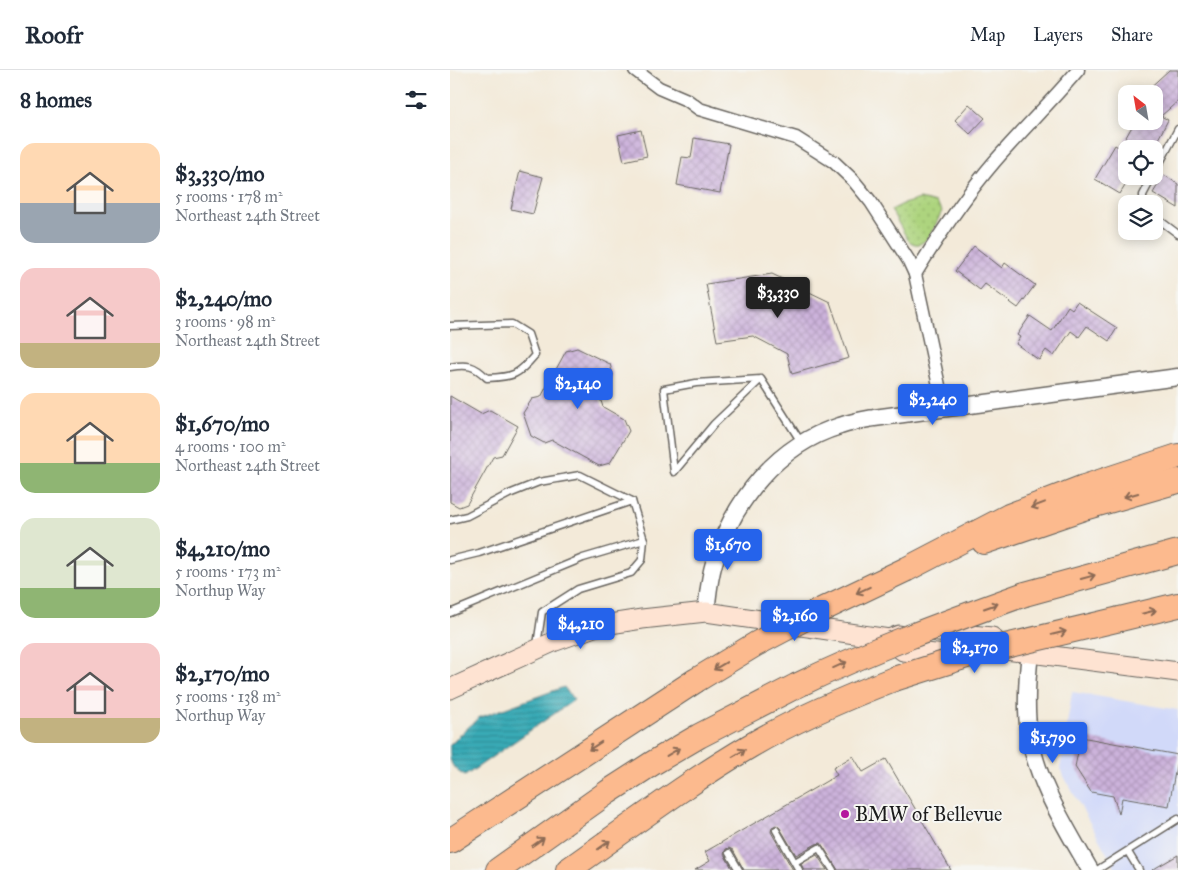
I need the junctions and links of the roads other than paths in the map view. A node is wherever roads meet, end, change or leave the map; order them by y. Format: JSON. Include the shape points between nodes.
{"nodes":[{"id":1,"x":635,"y":70,"type":"edge"},
{"id":2,"x":1078,"y":70,"type":"edge"},
{"id":3,"x":1178,"y":129,"type":"edge"},
{"id":4,"x":1163,"y":157,"type":"edge"},
{"id":5,"x":1163,"y":223,"type":"edge"},
{"id":6,"x":1178,"y":234,"type":"edge"},
{"id":7,"x":915,"y":274,"type":"junction"},
{"id":8,"x":450,"y":326,"type":"edge"},
{"id":9,"x":450,"y":367,"type":"edge"},
{"id":10,"x":1178,"y":378,"type":"edge"},
{"id":11,"x":761,"y":380,"type":"junction"},
{"id":12,"x":944,"y":409,"type":"junction"},
{"id":13,"x":802,"y":443,"type":"junction"},
{"id":14,"x":1178,"y":456,"type":"edge"},
{"id":15,"x":1178,"y":481,"type":"edge"},
{"id":16,"x":632,"y":501,"type":"junction"},
{"id":17,"x":450,"y":520,"type":"edge"},
{"id":18,"x":644,"y":540,"type":"junction"},
{"id":19,"x":1178,"y":552,"type":"edge"},
{"id":20,"x":450,"y":560,"type":"edge"},
{"id":21,"x":1178,"y":561,"type":"edge"},
{"id":22,"x":1135,"y":564,"type":"junction"},
{"id":23,"x":907,"y":569,"type":"junction"},
{"id":24,"x":1178,"y":605,"type":"edge"},
{"id":25,"x":706,"y":612,"type":"junction"},
{"id":26,"x":450,"y":613,"type":"edge"},
{"id":27,"x":536,"y":649,"type":"junction"},
{"id":28,"x":1030,"y":653,"type":"junction"},
{"id":29,"x":1178,"y":672,"type":"edge"},
{"id":30,"x":450,"y":689,"type":"edge"},
{"id":31,"x":1178,"y":820,"type":"edge"},
{"id":32,"x":776,"y":830,"type":"dead end"},
{"id":33,"x":450,"y":841,"type":"edge"},
{"id":34,"x":1128,"y":852,"type":"junction"},
{"id":35,"x":729,"y":853,"type":"dead end"},
{"id":36,"x":795,"y":862,"type":"junction"},
{"id":37,"x":498,"y":870,"type":"edge"},
{"id":38,"x":568,"y":870,"type":"edge"},
{"id":39,"x":739,"y":870,"type":"edge"},
{"id":40,"x":799,"y":870,"type":"edge"},
{"id":41,"x":833,"y":870,"type":"edge"},
{"id":42,"x":1090,"y":870,"type":"edge"},
{"id":43,"x":1097,"y":870,"type":"edge"},
{"id":44,"x":1138,"y":870,"type":"edge"}],
"edges":[{"from":1,"to":7,"type":"street","via":[[659,88],[699,108],[796,138],[834,162],[871,202]]},
{"from":2,"to":7,"type":"street","via":[[995,161],[964,200]]},
{"from":3,"to":4,"type":"lane"},
{"from":5,"to":6,"type":"lane"},
{"from":7,"to":12,"type":"street"},
{"from":8,"to":9,"type":"lane","via":[[512,324],[528,334],[535,355],[521,371],[504,377],[487,378],[464,364]]},
{"from":10,"to":12,"type":"street"},
{"from":11,"to":11,"type":"lane","via":[[696,383],[664,390],[674,472],[714,424]]},
{"from":11,"to":13,"type":"lane"},
{"from":12,"to":13,"type":"street","via":[[839,426]]},
{"from":13,"to":25,"type":"street","via":[[774,464],[748,492],[728,526],[714,564]]},
{"from":14,"to":23,"type":"highway","one_way":true,"via":[[1009,516]]},
{"from":15,"to":23,"type":"highway","one_way":true,"via":[[1084,508]]},
{"from":16,"to":17,"type":"lane","via":[[580,475],[539,482],[467,516]]},
{"from":16,"to":18,"type":"lane"},
{"from":16,"to":20,"type":"lane"},
{"from":18,"to":26,"type":"lane","via":[[582,558]]},
{"from":18,"to":27,"type":"lane","via":[[642,560],[631,573],[578,589],[542,612]]},
{"from":19,"to":22,"type":"highway"},
{"from":21,"to":22,"type":"highway"},
{"from":37,"to":22,"type":"highway","one_way":true,"bridge":true,"via":[[653,763],[839,665],[1024,594]]},
{"from":23,"to":33,"type":"highway","one_way":true,"bridge":true,"via":[[756,644]]},
{"from":38,"to":24,"type":"highway","one_way":true,"bridge":true,"via":[[719,765],[782,728],[854,695],[976,653]]},
{"from":25,"to":27,"type":"main road","via":[[597,626]]},
{"from":25,"to":28,"type":"main road","via":[[889,639],[911,629],[992,638],[1003,649]]},
{"from":27,"to":30,"type":"main road"},
{"from":28,"to":29,"type":"main road"},
{"from":28,"to":42,"type":"street","via":[[1027,680],[1029,733],[1035,759],[1051,801]]},
{"from":31,"to":34,"type":"lane"},
{"from":32,"to":36,"type":"lane"},
{"from":34,"to":43,"type":"lane"},
{"from":34,"to":44,"type":"lane"},
{"from":35,"to":39,"type":"lane"},
{"from":36,"to":40,"type":"lane"},
{"from":36,"to":41,"type":"lane","via":[[819,848]]}]}
